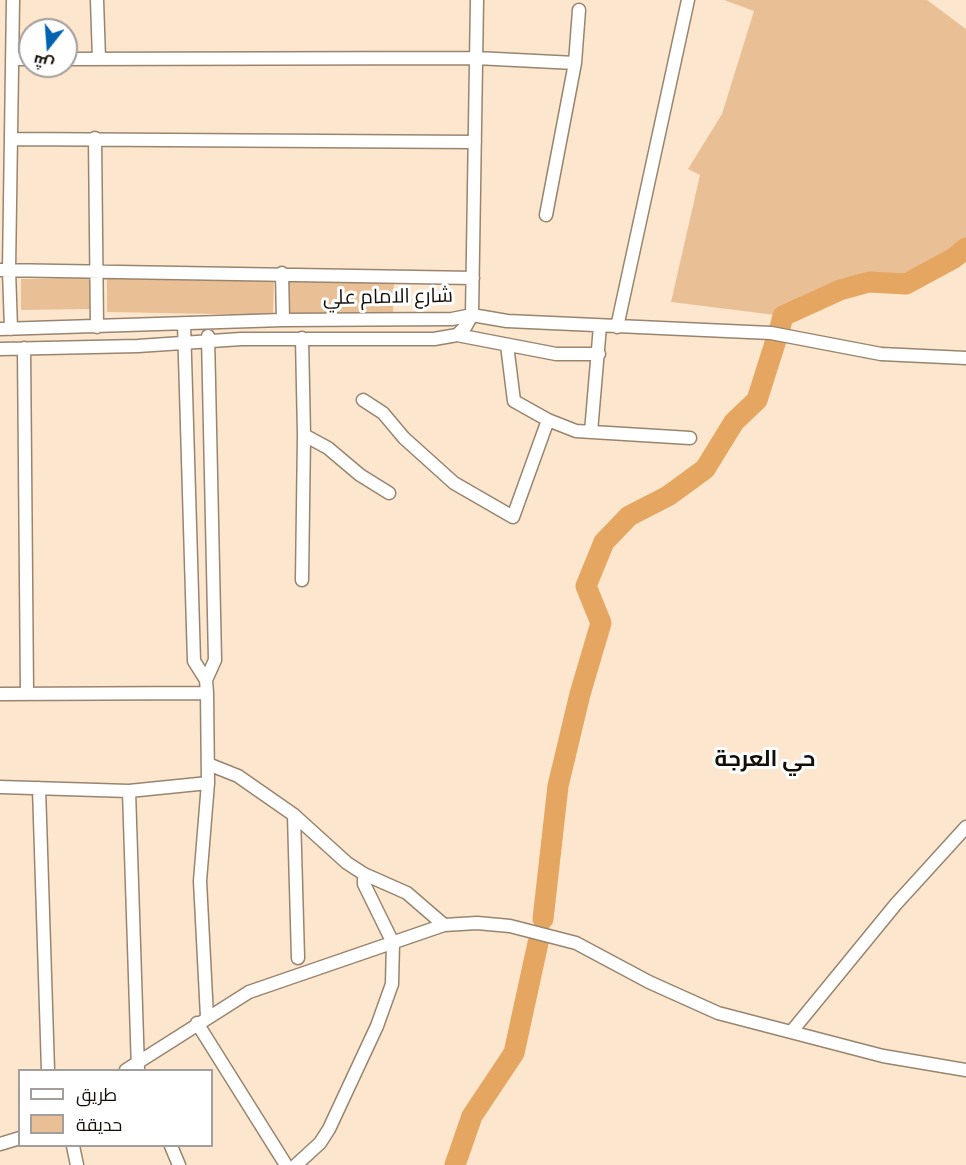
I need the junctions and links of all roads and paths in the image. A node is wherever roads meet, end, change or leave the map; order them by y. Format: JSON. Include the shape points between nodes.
{"nodes":[{"id":1,"x":13,"y":0,"type":"edge"},
{"id":2,"x":97,"y":0,"type":"edge"},
{"id":3,"x":477,"y":0,"type":"edge"},
{"id":4,"x":688,"y":0,"type":"edge"},
{"id":5,"x":579,"y":10,"type":"dead end"},
{"id":6,"x":476,"y":58,"type":"junction"},
{"id":7,"x":12,"y":59,"type":"junction"},
{"id":8,"x":18,"y":59,"type":"edge"},
{"id":9,"x":78,"y":59,"type":"edge"},
{"id":10,"x":99,"y":59,"type":"junction"},
{"id":11,"x":575,"y":63,"type":"junction"},
{"id":12,"x":95,"y":138,"type":"junction"},
{"id":13,"x":12,"y":139,"type":"junction"},
{"id":14,"x":475,"y":142,"type":"junction"},
{"id":15,"x":546,"y":215,"type":"dead end"},
{"id":16,"x":4,"y":270,"type":"edge"},
{"id":17,"x":95,"y":271,"type":"junction"},
{"id":18,"x":282,"y":273,"type":"junction"},
{"id":19,"x":472,"y":278,"type":"junction"},
{"id":20,"x":472,"y":315,"type":"junction"},
{"id":21,"x":283,"y":320,"type":"junction"},
{"id":22,"x":209,"y":323,"type":"junction"},
{"id":23,"x":184,"y":324,"type":"junction"},
{"id":24,"x":600,"y":326,"type":"junction"},
{"id":25,"x":97,"y":327,"type":"junction"},
{"id":26,"x":617,"y":327,"type":"junction"},
{"id":27,"x":6,"y":329,"type":"edge"},
{"id":28,"x":457,"y":335,"type":"junction"},
{"id":29,"x":302,"y":338,"type":"junction"},
{"id":30,"x":208,"y":342,"type":"junction"},
{"id":31,"x":184,"y":344,"type":"junction"},
{"id":32,"x":507,"y":345,"type":"junction"},
{"id":33,"x":24,"y":348,"type":"junction"},
{"id":34,"x":0,"y":349,"type":"edge"},
{"id":35,"x":599,"y":354,"type":"junction"},
{"id":36,"x":966,"y":358,"type":"edge"},
{"id":37,"x":363,"y":400,"type":"dead end"},
{"id":38,"x":548,"y":420,"type":"junction"},
{"id":39,"x":591,"y":432,"type":"junction"},
{"id":40,"x":304,"y":435,"type":"junction"},
{"id":41,"x":690,"y":438,"type":"dead end"},
{"id":42,"x":390,"y":494,"type":"dead end"},
{"id":43,"x":302,"y":580,"type":"dead end"},
{"id":44,"x":206,"y":687,"type":"junction"},
{"id":45,"x":0,"y":694,"type":"edge"},
{"id":46,"x":27,"y":694,"type":"junction"},
{"id":47,"x":208,"y":764,"type":"junction"},
{"id":48,"x":208,"y":783,"type":"junction"},
{"id":49,"x":0,"y":788,"type":"edge"},
{"id":50,"x":39,"y":788,"type":"junction"},
{"id":51,"x":129,"y":791,"type":"junction"},
{"id":52,"x":294,"y":815,"type":"junction"},
{"id":53,"x":966,"y":827,"type":"edge"},
{"id":54,"x":364,"y":874,"type":"junction"},
{"id":55,"x":444,"y":925,"type":"junction"},
{"id":56,"x":393,"y":943,"type":"junction"},
{"id":57,"x":298,"y":958,"type":"dead end"},
{"id":58,"x":202,"y":1020,"type":"junction"},
{"id":59,"x":792,"y":1031,"type":"junction"},
{"id":60,"x":134,"y":1068,"type":"edge"},
{"id":61,"x":48,"y":1069,"type":"edge"},
{"id":62,"x":966,"y":1070,"type":"edge"},
{"id":63,"x":18,"y":1139,"type":"edge"},
{"id":64,"x":0,"y":1144,"type":"edge"},
{"id":65,"x":73,"y":1147,"type":"edge"},
{"id":66,"x":171,"y":1147,"type":"edge"},
{"id":67,"x":77,"y":1165,"type":"edge"},
{"id":68,"x":179,"y":1165,"type":"edge"},
{"id":69,"x":286,"y":1165,"type":"edge"},
{"id":70,"x":296,"y":1165,"type":"edge"}],
"edges":[{"from":1,"to":7,"type":"street"},
{"from":2,"to":10,"type":"street"},
{"from":3,"to":6,"type":"street"},
{"from":4,"to":26,"type":"street"},
{"from":5,"to":11,"type":"street"},
{"from":6,"to":10,"type":"street"},
{"from":6,"to":11,"type":"street"},
{"from":6,"to":14,"type":"street"},
{"from":7,"to":8,"type":"street"},
{"from":7,"to":13,"type":"street"},
{"from":9,"to":10,"type":"street"},
{"from":11,"to":15,"type":"street"},
{"from":12,"to":13,"type":"street"},
{"from":12,"to":14,"type":"street"},
{"from":12,"to":17,"type":"street"},
{"from":13,"to":16,"type":"street"},
{"from":14,"to":19,"type":"street"},
{"from":16,"to":17,"type":"street"},
{"from":16,"to":27,"type":"street"},
{"from":17,"to":18,"type":"street"},
{"from":17,"to":25,"type":"street"},
{"from":18,"to":19,"type":"street"},
{"from":18,"to":21,"type":"street"},
{"from":19,"to":20,"type":"street"},
{"from":20,"to":21,"type":"street","name":"شارع الامام علي","via":[[452,319]]},
{"from":20,"to":24,"type":"street"},
{"from":20,"to":28,"type":"street","name":"شارع الامام علي"},
{"from":21,"to":22,"type":"street","name":"شارع الامام علي"},
{"from":22,"to":23,"type":"street","name":"شارع الامام علي"},
{"from":22,"to":30,"type":"street"},
{"from":23,"to":25,"type":"street","name":"شارع الامام علي"},
{"from":23,"to":31,"type":"street"},
{"from":24,"to":26,"type":"street"},
{"from":24,"to":35,"type":"street"},
{"from":25,"to":27,"type":"street","name":"شارع الامام علي"},
{"from":26,"to":36,"type":"street","via":[[771,333],[881,354]]},
{"from":28,"to":29,"type":"street","name":"شارع الامام علي","via":[[434,339]]},
{"from":28,"to":32,"type":"street"},
{"from":29,"to":30,"type":"street","name":"شارع الامام علي"},
{"from":29,"to":40,"type":"street"},
{"from":30,"to":31,"type":"street","name":"شارع الامام علي"},
{"from":30,"to":44,"type":"street","via":[[215,660]]},
{"from":31,"to":33,"type":"street","name":"شارع الامام علي"},
{"from":31,"to":44,"type":"street","via":[[194,662]]},
{"from":32,"to":35,"type":"street","via":[[556,354]]},
{"from":32,"to":38,"type":"street","via":[[514,401]]},
{"from":33,"to":34,"type":"street","name":"شارع الامام علي"},
{"from":33,"to":46,"type":"street"},
{"from":35,"to":39,"type":"street"},
{"from":37,"to":38,"type":"street","via":[[383,413],[404,438],[454,483],[513,517]]},
{"from":38,"to":39,"type":"street","via":[[576,431]]},
{"from":39,"to":41,"type":"street"},
{"from":40,"to":42,"type":"street"},
{"from":40,"to":43,"type":"street"},
{"from":44,"to":46,"type":"street"},
{"from":44,"to":47,"type":"street"},
{"from":45,"to":46,"type":"street"},
{"from":47,"to":48,"type":"street"},
{"from":47,"to":52,"type":"street","via":[[238,776]]},
{"from":48,"to":51,"type":"street"},
{"from":48,"to":58,"type":"street","via":[[200,881]]},
{"from":49,"to":50,"type":"street"},
{"from":50,"to":51,"type":"street"},
{"from":50,"to":61,"type":"street"},
{"from":51,"to":60,"type":"street"},
{"from":52,"to":54,"type":"street"},
{"from":52,"to":57,"type":"street"},
{"from":53,"to":59,"type":"street","via":[[896,904]]},
{"from":54,"to":55,"type":"street","via":[[407,893]]},
{"from":54,"to":56,"type":"street","via":[[364,884]]},
{"from":55,"to":56,"type":"street"},
{"from":55,"to":59,"type":"street","via":[[510,926],[576,943],[718,1013]]},
{"from":56,"to":58,"type":"street","via":[[249,992]]},
{"from":56,"to":70,"type":"street","via":[[392,984],[377,1026],[320,1143]]},
{"from":58,"to":60,"type":"street"},
{"from":58,"to":69,"type":"street"},
{"from":59,"to":62,"type":"street","via":[[904,1060]]},
{"from":63,"to":64,"type":"street"},
{"from":65,"to":67,"type":"street"},
{"from":66,"to":68,"type":"street"}]}
